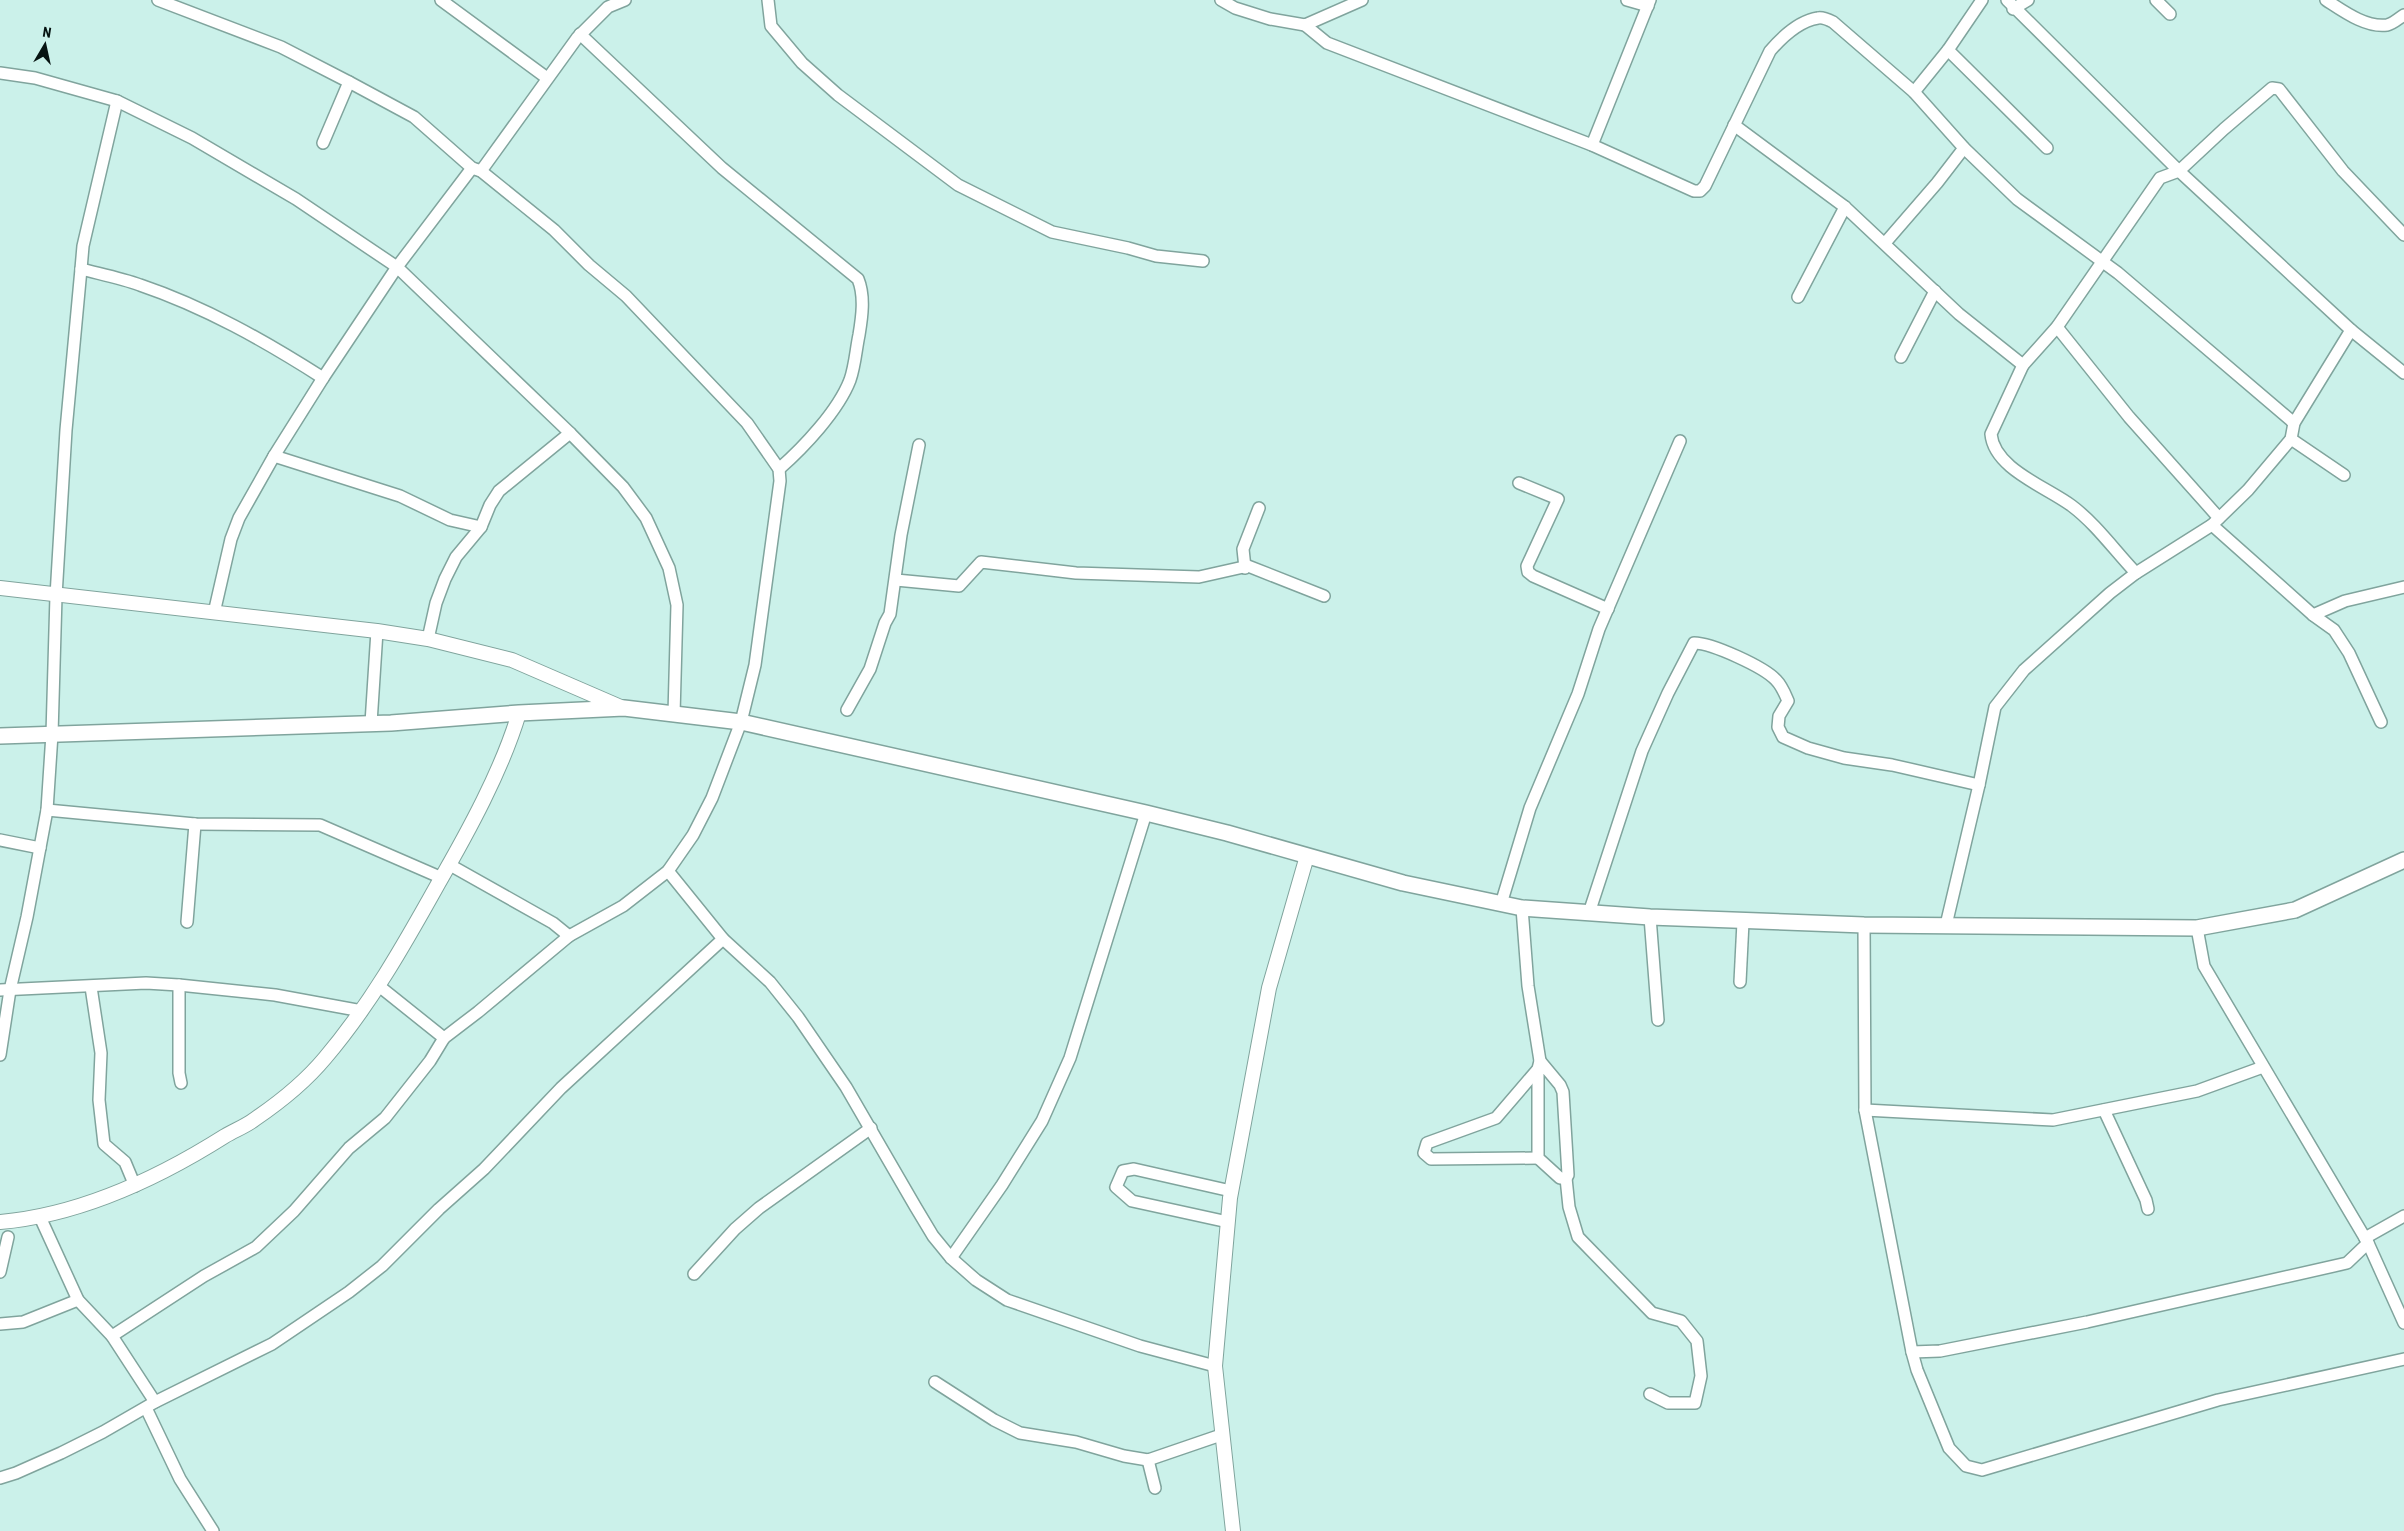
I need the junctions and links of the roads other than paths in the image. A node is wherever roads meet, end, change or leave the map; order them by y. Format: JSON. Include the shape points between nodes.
{"nodes":[{"id":1,"x":160,"y":0,"type":"edge"},
{"id":2,"x":441,"y":0,"type":"edge"},
{"id":3,"x":768,"y":0,"type":"edge"},
{"id":4,"x":1220,"y":0,"type":"edge"},
{"id":5,"x":1362,"y":0,"type":"edge"},
{"id":6,"x":1627,"y":0,"type":"edge"},
{"id":7,"x":1982,"y":0,"type":"edge"},
{"id":8,"x":2028,"y":0,"type":"edge"},
{"id":9,"x":2156,"y":0,"type":"edge"},
{"id":10,"x":2326,"y":0,"type":"edge"},
{"id":11,"x":617,"y":2,"type":"edge"},
{"id":12,"x":1649,"y":3,"type":"edge"},
{"id":13,"x":2010,"y":4,"type":"edge"},
{"id":14,"x":2170,"y":14,"type":"dead end"},
{"id":15,"x":2404,"y":15,"type":"edge"},
{"id":16,"x":1305,"y":25,"type":"junction"},
{"id":17,"x":580,"y":34,"type":"junction"},
{"id":18,"x":1948,"y":50,"type":"junction"},
{"id":19,"x":0,"y":73,"type":"edge"},
{"id":20,"x":547,"y":78,"type":"junction"},
{"id":21,"x":349,"y":82,"type":"junction"},
{"id":22,"x":1914,"y":92,"type":"junction"},
{"id":23,"x":117,"y":101,"type":"junction"},
{"id":24,"x":1734,"y":125,"type":"junction"},
{"id":25,"x":323,"y":143,"type":"dead end"},
{"id":26,"x":1592,"y":145,"type":"junction"},
{"id":27,"x":1964,"y":148,"type":"junction"},
{"id":28,"x":2047,"y":148,"type":"dead end"},
{"id":29,"x":476,"y":170,"type":"junction"},
{"id":30,"x":2179,"y":171,"type":"junction"},
{"id":31,"x":1845,"y":207,"type":"junction"},
{"id":32,"x":2404,"y":235,"type":"edge"},
{"id":33,"x":1885,"y":243,"type":"junction"},
{"id":34,"x":1203,"y":261,"type":"dead end"},
{"id":35,"x":2102,"y":261,"type":"junction"},
{"id":36,"x":397,"y":267,"type":"junction"},
{"id":37,"x":81,"y":269,"type":"junction"},
{"id":38,"x":1934,"y":291,"type":"junction"},
{"id":39,"x":1798,"y":297,"type":"dead end"},
{"id":40,"x":2057,"y":327,"type":"junction"},
{"id":41,"x":2351,"y":330,"type":"junction"},
{"id":42,"x":1901,"y":357,"type":"dead end"},
{"id":43,"x":2023,"y":365,"type":"junction"},
{"id":44,"x":2404,"y":373,"type":"edge"},
{"id":45,"x":322,"y":378,"type":"junction"},
{"id":46,"x":2294,"y":423,"type":"junction"},
{"id":47,"x":570,"y":433,"type":"junction"},
{"id":48,"x":2291,"y":439,"type":"junction"},
{"id":49,"x":1680,"y":442,"type":"dead end"},
{"id":50,"x":919,"y":445,"type":"dead end"},
{"id":51,"x":274,"y":456,"type":"junction"},
{"id":52,"x":779,"y":469,"type":"junction"},
{"id":53,"x":2344,"y":475,"type":"dead end"},
{"id":54,"x":1520,"y":483,"type":"dead end"},
{"id":55,"x":1259,"y":508,"type":"dead end"},
{"id":56,"x":2216,"y":522,"type":"junction"},
{"id":57,"x":481,"y":527,"type":"junction"},
{"id":58,"x":1245,"y":568,"type":"junction"},
{"id":59,"x":2136,"y":573,"type":"junction"},
{"id":60,"x":896,"y":580,"type":"junction"},
{"id":61,"x":2404,"y":587,"type":"edge"},
{"id":62,"x":0,"y":588,"type":"edge"},
{"id":63,"x":56,"y":596,"type":"junction"},
{"id":64,"x":1324,"y":596,"type":"dead end"},
{"id":65,"x":1608,"y":609,"type":"junction"},
{"id":66,"x":214,"y":613,"type":"junction"},
{"id":67,"x":2313,"y":615,"type":"junction"},
{"id":68,"x":377,"y":630,"type":"junction"},
{"id":69,"x":428,"y":639,"type":"junction"},
{"id":70,"x":624,"y":708,"type":"junction"},
{"id":71,"x":847,"y":710,"type":"dead end"},
{"id":72,"x":519,"y":713,"type":"junction"},
{"id":73,"x":674,"y":714,"type":"junction"},
{"id":74,"x":741,"y":722,"type":"junction"},
{"id":75,"x":2381,"y":722,"type":"dead end"},
{"id":76,"x":371,"y":723,"type":"junction"},
{"id":77,"x":52,"y":734,"type":"junction"},
{"id":78,"x":0,"y":736,"type":"edge"},
{"id":79,"x":1979,"y":785,"type":"junction"},
{"id":80,"x":47,"y":810,"type":"junction"},
{"id":81,"x":1146,"y":813,"type":"junction"},
{"id":82,"x":195,"y":824,"type":"junction"},
{"id":83,"x":0,"y":840,"type":"edge"},
{"id":84,"x":40,"y":848,"type":"junction"},
{"id":85,"x":1307,"y":856,"type":"junction"},
{"id":86,"x":2404,"y":860,"type":"edge"},
{"id":87,"x":450,"y":865,"type":"junction"},
{"id":88,"x":668,"y":871,"type":"junction"},
{"id":89,"x":442,"y":878,"type":"junction"},
{"id":90,"x":1501,"y":904,"type":"junction"},
{"id":91,"x":1522,"y":908,"type":"junction"},
{"id":92,"x":1589,"y":913,"type":"junction"},
{"id":93,"x":1650,"y":917,"type":"junction"},
{"id":94,"x":187,"y":922,"type":"dead end"},
{"id":95,"x":1743,"y":922,"type":"junction"},
{"id":96,"x":1864,"y":925,"type":"junction"},
{"id":97,"x":1946,"y":925,"type":"junction"},
{"id":98,"x":2197,"y":928,"type":"junction"},
{"id":99,"x":569,"y":936,"type":"junction"},
{"id":100,"x":722,"y":939,"type":"junction"},
{"id":101,"x":1740,"y":982,"type":"dead end"},
{"id":102,"x":179,"y":985,"type":"junction"},
{"id":103,"x":379,"y":986,"type":"junction"},
{"id":104,"x":91,"y":987,"type":"junction"},
{"id":105,"x":5,"y":990,"type":"edge"},
{"id":106,"x":362,"y":1011,"type":"junction"},
{"id":107,"x":1658,"y":1020,"type":"dead end"},
{"id":108,"x":444,"y":1038,"type":"junction"},
{"id":109,"x":0,"y":1054,"type":"edge"},
{"id":110,"x":1539,"y":1065,"type":"junction"},
{"id":111,"x":2263,"y":1067,"type":"junction"},
{"id":112,"x":181,"y":1083,"type":"dead end"},
{"id":113,"x":1865,"y":1110,"type":"junction"},
{"id":114,"x":2104,"y":1110,"type":"junction"},
{"id":115,"x":871,"y":1128,"type":"junction"},
{"id":116,"x":1538,"y":1158,"type":"junction"},
{"id":117,"x":1566,"y":1178,"type":"junction"},
{"id":118,"x":135,"y":1186,"type":"junction"},
{"id":119,"x":1231,"y":1192,"type":"junction"},
{"id":120,"x":2148,"y":1209,"type":"dead end"},
{"id":121,"x":2404,"y":1216,"type":"edge"},
{"id":122,"x":40,"y":1217,"type":"junction"},
{"id":123,"x":0,"y":1222,"type":"edge"},
{"id":124,"x":1228,"y":1222,"type":"junction"},
{"id":125,"x":8,"y":1237,"type":"dead end"},
{"id":126,"x":2367,"y":1240,"type":"junction"},
{"id":127,"x":951,"y":1258,"type":"junction"},
{"id":128,"x":0,"y":1272,"type":"edge"},
{"id":129,"x":694,"y":1274,"type":"dead end"},
{"id":130,"x":78,"y":1300,"type":"junction"},
{"id":131,"x":0,"y":1316,"type":"edge"},
{"id":132,"x":16,"y":1322,"type":"junction"},
{"id":133,"x":2404,"y":1323,"type":"edge"},
{"id":134,"x":0,"y":1324,"type":"edge"},
{"id":135,"x":112,"y":1336,"type":"junction"},
{"id":136,"x":1912,"y":1352,"type":"junction"},
{"id":137,"x":2404,"y":1359,"type":"edge"},
{"id":138,"x":1215,"y":1366,"type":"junction"},
{"id":139,"x":935,"y":1382,"type":"dead end"},
{"id":140,"x":1650,"y":1394,"type":"dead end"},
{"id":141,"x":150,"y":1405,"type":"junction"},
{"id":142,"x":1221,"y":1435,"type":"junction"},
{"id":143,"x":1148,"y":1460,"type":"junction"},
{"id":144,"x":0,"y":1478,"type":"edge"},
{"id":145,"x":1156,"y":1488,"type":"dead end"},
{"id":146,"x":213,"y":1531,"type":"edge"},
{"id":147,"x":1233,"y":1531,"type":"edge"}],
"edges":[{"from":1,"to":21,"type":"street","via":[[281,47]]},
{"from":2,"to":20,"type":"street"},
{"from":3,"to":34,"type":"street","via":[[771,26],[802,63],[867,118],[958,185],[1052,232],[1156,256]]},
{"from":4,"to":16,"type":"street","via":[[1270,19]]},
{"from":5,"to":16,"type":"street"},
{"from":6,"to":12,"type":"street"},
{"from":7,"to":18,"type":"street"},
{"from":8,"to":13,"type":"street"},
{"from":9,"to":14,"type":"street"},
{"from":10,"to":15,"type":"street","via":[[2372,25],[2389,25]]},
{"from":11,"to":17,"type":"street"},
{"from":12,"to":26,"type":"street"},
{"from":13,"to":30,"type":"street"},
{"from":16,"to":26,"type":"street","via":[[1327,43]]},
{"from":17,"to":20,"type":"street"},
{"from":17,"to":52,"type":"street","via":[[722,168],[858,279],[863,297],[851,378],[831,412]]},
{"from":18,"to":22,"type":"street"},
{"from":18,"to":28,"type":"street"},
{"from":19,"to":23,"type":"street","via":[[35,78]]},
{"from":20,"to":29,"type":"street"},
{"from":21,"to":25,"type":"street"},
{"from":21,"to":29,"type":"street","via":[[414,117]]},
{"from":22,"to":24,"type":"street","via":[[1833,22],[1820,17],[1783,36],[1770,52]]},
{"from":22,"to":27,"type":"street"},
{"from":23,"to":36,"type":"street","via":[[192,138],[280,190]]},
{"from":23,"to":37,"type":"street","via":[[83,246]]},
{"from":24,"to":26,"type":"street","via":[[1705,186],[1694,191]]},
{"from":24,"to":31,"type":"street"},
{"from":27,"to":33,"type":"street"},
{"from":27,"to":35,"type":"street","via":[[2017,199]]},
{"from":29,"to":36,"type":"street"},
{"from":29,"to":52,"type":"street","via":[[554,230],[626,296],[748,423]]},
{"from":30,"to":32,"type":"street","via":[[2224,129],[2276,88],[2343,171]]},
{"from":30,"to":35,"type":"street","via":[[2160,178]]},
{"from":30,"to":41,"type":"street"},
{"from":31,"to":33,"type":"street"},
{"from":31,"to":39,"type":"street"},
{"from":33,"to":38,"type":"street"},
{"from":35,"to":40,"type":"street"},
{"from":35,"to":46,"type":"street"},
{"from":36,"to":45,"type":"street"},
{"from":36,"to":47,"type":"street"},
{"from":37,"to":45,"type":"street","via":[[140,285],[202,310],[273,346]]},
{"from":37,"to":63,"type":"street","via":[[66,430]]},
{"from":38,"to":42,"type":"street"},
{"from":38,"to":43,"type":"street"},
{"from":40,"to":43,"type":"street"},
{"from":40,"to":56,"type":"street"},
{"from":41,"to":44,"type":"street"},
{"from":41,"to":46,"type":"street"},
{"from":43,"to":59,"type":"street","via":[[1991,434],[1992,445],[1997,454],[2028,479],[2072,506]]},
{"from":45,"to":51,"type":"street"},
{"from":46,"to":48,"type":"street"},
{"from":47,"to":57,"type":"street","via":[[499,491]]},
{"from":47,"to":73,"type":"street","via":[[623,487],[646,518],[669,568],[677,606]]},
{"from":48,"to":53,"type":"street"},
{"from":48,"to":56,"type":"street"},
{"from":49,"to":65,"type":"street"},
{"from":50,"to":60,"type":"street","via":[[901,535]]},
{"from":51,"to":57,"type":"street","via":[[400,496],[450,520]]},
{"from":51,"to":66,"type":"street","via":[[239,518]]},
{"from":52,"to":74,"type":"street","via":[[755,665]]},
{"from":54,"to":65,"type":"street","via":[[1558,499],[1527,566],[1528,572]]},
{"from":55,"to":58,"type":"street","via":[[1243,549]]},
{"from":56,"to":59,"type":"street"},
{"from":56,"to":67,"type":"street"},
{"from":57,"to":69,"type":"street","via":[[456,557],[445,579]]},
{"from":58,"to":60,"type":"street","via":[[1199,577],[1076,573],[981,562],[959,586]]},
{"from":58,"to":64,"type":"street","via":[[1248,566]]},
{"from":59,"to":79,"type":"street","via":[[2024,670],[2002,696],[1995,707]]},
{"from":60,"to":71,"type":"street","via":[[890,614],[870,669]]},
{"from":61,"to":67,"type":"street","via":[[2345,601]]},
{"from":62,"to":63,"type":"street"},
{"from":63,"to":66,"type":"street"},
{"from":63,"to":77,"type":"street"},
{"from":65,"to":90,"type":"street","via":[[1578,694],[1530,808]]},
{"from":66,"to":68,"type":"street"},
{"from":67,"to":75,"type":"street","via":[[2334,630],[2350,653]]},
{"from":68,"to":69,"type":"street"},
{"from":68,"to":76,"type":"street"},
{"from":69,"to":70,"type":"street","via":[[512,660]]},
{"from":70,"to":72,"type":"main road"},
{"from":70,"to":73,"type":"main road"},
{"from":72,"to":76,"type":"main road"},
{"from":72,"to":87,"type":"street","via":[[510,739]]},
{"from":73,"to":74,"type":"main road"},
{"from":74,"to":81,"type":"main road"},
{"from":74,"to":88,"type":"street","via":[[712,798],[693,835]]},
{"from":76,"to":77,"type":"main road"},
{"from":77,"to":78,"type":"main road"},
{"from":77,"to":80,"type":"street"},
{"from":79,"to":92,"type":"street","via":[[1901,766],[1835,756],[1783,736],[1778,727],[1779,716],[1788,701],[1776,679],[1736,657],[1694,643],[1642,751]]},
{"from":79,"to":97,"type":"street"},
{"from":80,"to":82,"type":"street"},
{"from":80,"to":84,"type":"street"},
{"from":81,"to":85,"type":"main road"},
{"from":81,"to":127,"type":"street","via":[[1070,1058],[1042,1121]]},
{"from":82,"to":89,"type":"street","via":[[320,825]]},
{"from":82,"to":94,"type":"street"},
{"from":83,"to":84,"type":"street"},
{"from":84,"to":105,"type":"street"},
{"from":85,"to":90,"type":"main road","via":[[1403,883]]},
{"from":85,"to":119,"type":"street","via":[[1269,988]]},
{"from":86,"to":98,"type":"main road","via":[[2295,910]]},
{"from":87,"to":89,"type":"street"},
{"from":87,"to":99,"type":"street","via":[[554,923]]},
{"from":88,"to":99,"type":"street","via":[[623,906]]},
{"from":88,"to":100,"type":"street"},
{"from":89,"to":103,"type":"street"},
{"from":90,"to":91,"type":"main road"},
{"from":91,"to":92,"type":"main road"},
{"from":91,"to":110,"type":"street"},
{"from":92,"to":93,"type":"main road"},
{"from":93,"to":95,"type":"main road"},
{"from":93,"to":107,"type":"street"},
{"from":95,"to":96,"type":"main road"},
{"from":95,"to":101,"type":"street"},
{"from":96,"to":97,"type":"main road"},
{"from":96,"to":113,"type":"street"},
{"from":97,"to":98,"type":"main road"},
{"from":98,"to":111,"type":"street","via":[[2204,966]]},
{"from":99,"to":108,"type":"street"},
{"from":100,"to":115,"type":"street","via":[[770,982],[798,1017]]},
{"from":100,"to":141,"type":"street","via":[[561,1088],[484,1169],[382,1266],[272,1344]]},
{"from":102,"to":104,"type":"street"},
{"from":102,"to":106,"type":"street","via":[[275,995]]},
{"from":102,"to":112,"type":"street"},
{"from":103,"to":106,"type":"street"},
{"from":103,"to":108,"type":"street"},
{"from":104,"to":105,"type":"street"},
{"from":104,"to":118,"type":"street","via":[[101,1054],[99,1100],[104,1144],[125,1162]]},
{"from":105,"to":109,"type":"street"},
{"from":106,"to":118,"type":"street","via":[[324,1059],[284,1099],[197,1155]]},
{"from":108,"to":135,"type":"street","via":[[385,1118],[349,1148],[274,1232],[256,1248],[204,1276]]},
{"from":110,"to":116,"type":"street"},
{"from":110,"to":116,"type":"street","via":[[1496,1118],[1427,1143],[1424,1153],[1431,1159]]},
{"from":110,"to":117,"type":"street","via":[[1562,1089]]},
{"from":111,"to":114,"type":"street","via":[[2197,1091]]},
{"from":111,"to":126,"type":"street"},
{"from":113,"to":114,"type":"street","via":[[2053,1120]]},
{"from":113,"to":136,"type":"street"},
{"from":114,"to":120,"type":"street"},
{"from":115,"to":127,"type":"street","via":[[933,1236]]},
{"from":115,"to":129,"type":"street","via":[[759,1208]]},
{"from":116,"to":117,"type":"street","via":[[1560,1178]]},
{"from":117,"to":140,"type":"street","via":[[1569,1207],[1578,1237],[1652,1313],[1681,1321],[1697,1342],[1701,1376],[1695,1403],[1668,1403]]},
{"from":118,"to":122,"type":"street"},
{"from":119,"to":124,"type":"street"},
{"from":119,"to":124,"type":"street","via":[[1134,1169],[1123,1171],[1116,1187],[1132,1201]]},
{"from":121,"to":126,"type":"street"},
{"from":122,"to":123,"type":"street"},
{"from":122,"to":130,"type":"street"},
{"from":124,"to":138,"type":"street"},
{"from":125,"to":128,"type":"street"},
{"from":126,"to":133,"type":"street"},
{"from":126,"to":136,"type":"street","via":[[2347,1263],[2087,1322],[1940,1351]]},
{"from":127,"to":138,"type":"street","via":[[976,1280],[1007,1300],[1140,1346]]},
{"from":130,"to":132,"type":"street"},
{"from":130,"to":135,"type":"street"},
{"from":131,"to":132,"type":"street"},
{"from":132,"to":134,"type":"street"},
{"from":135,"to":141,"type":"street"},
{"from":136,"to":137,"type":"street","via":[[1949,1448],[1966,1466],[1982,1470],[2218,1400]]},
{"from":138,"to":142,"type":"street"},
{"from":139,"to":143,"type":"street","via":[[1020,1433],[1076,1442]]},
{"from":141,"to":144,"type":"street","via":[[61,1453]]},
{"from":141,"to":146,"type":"street","via":[[180,1479]]},
{"from":142,"to":143,"type":"street"},
{"from":142,"to":147,"type":"street","via":[[1229,1478]]},
{"from":143,"to":145,"type":"street"}]}
